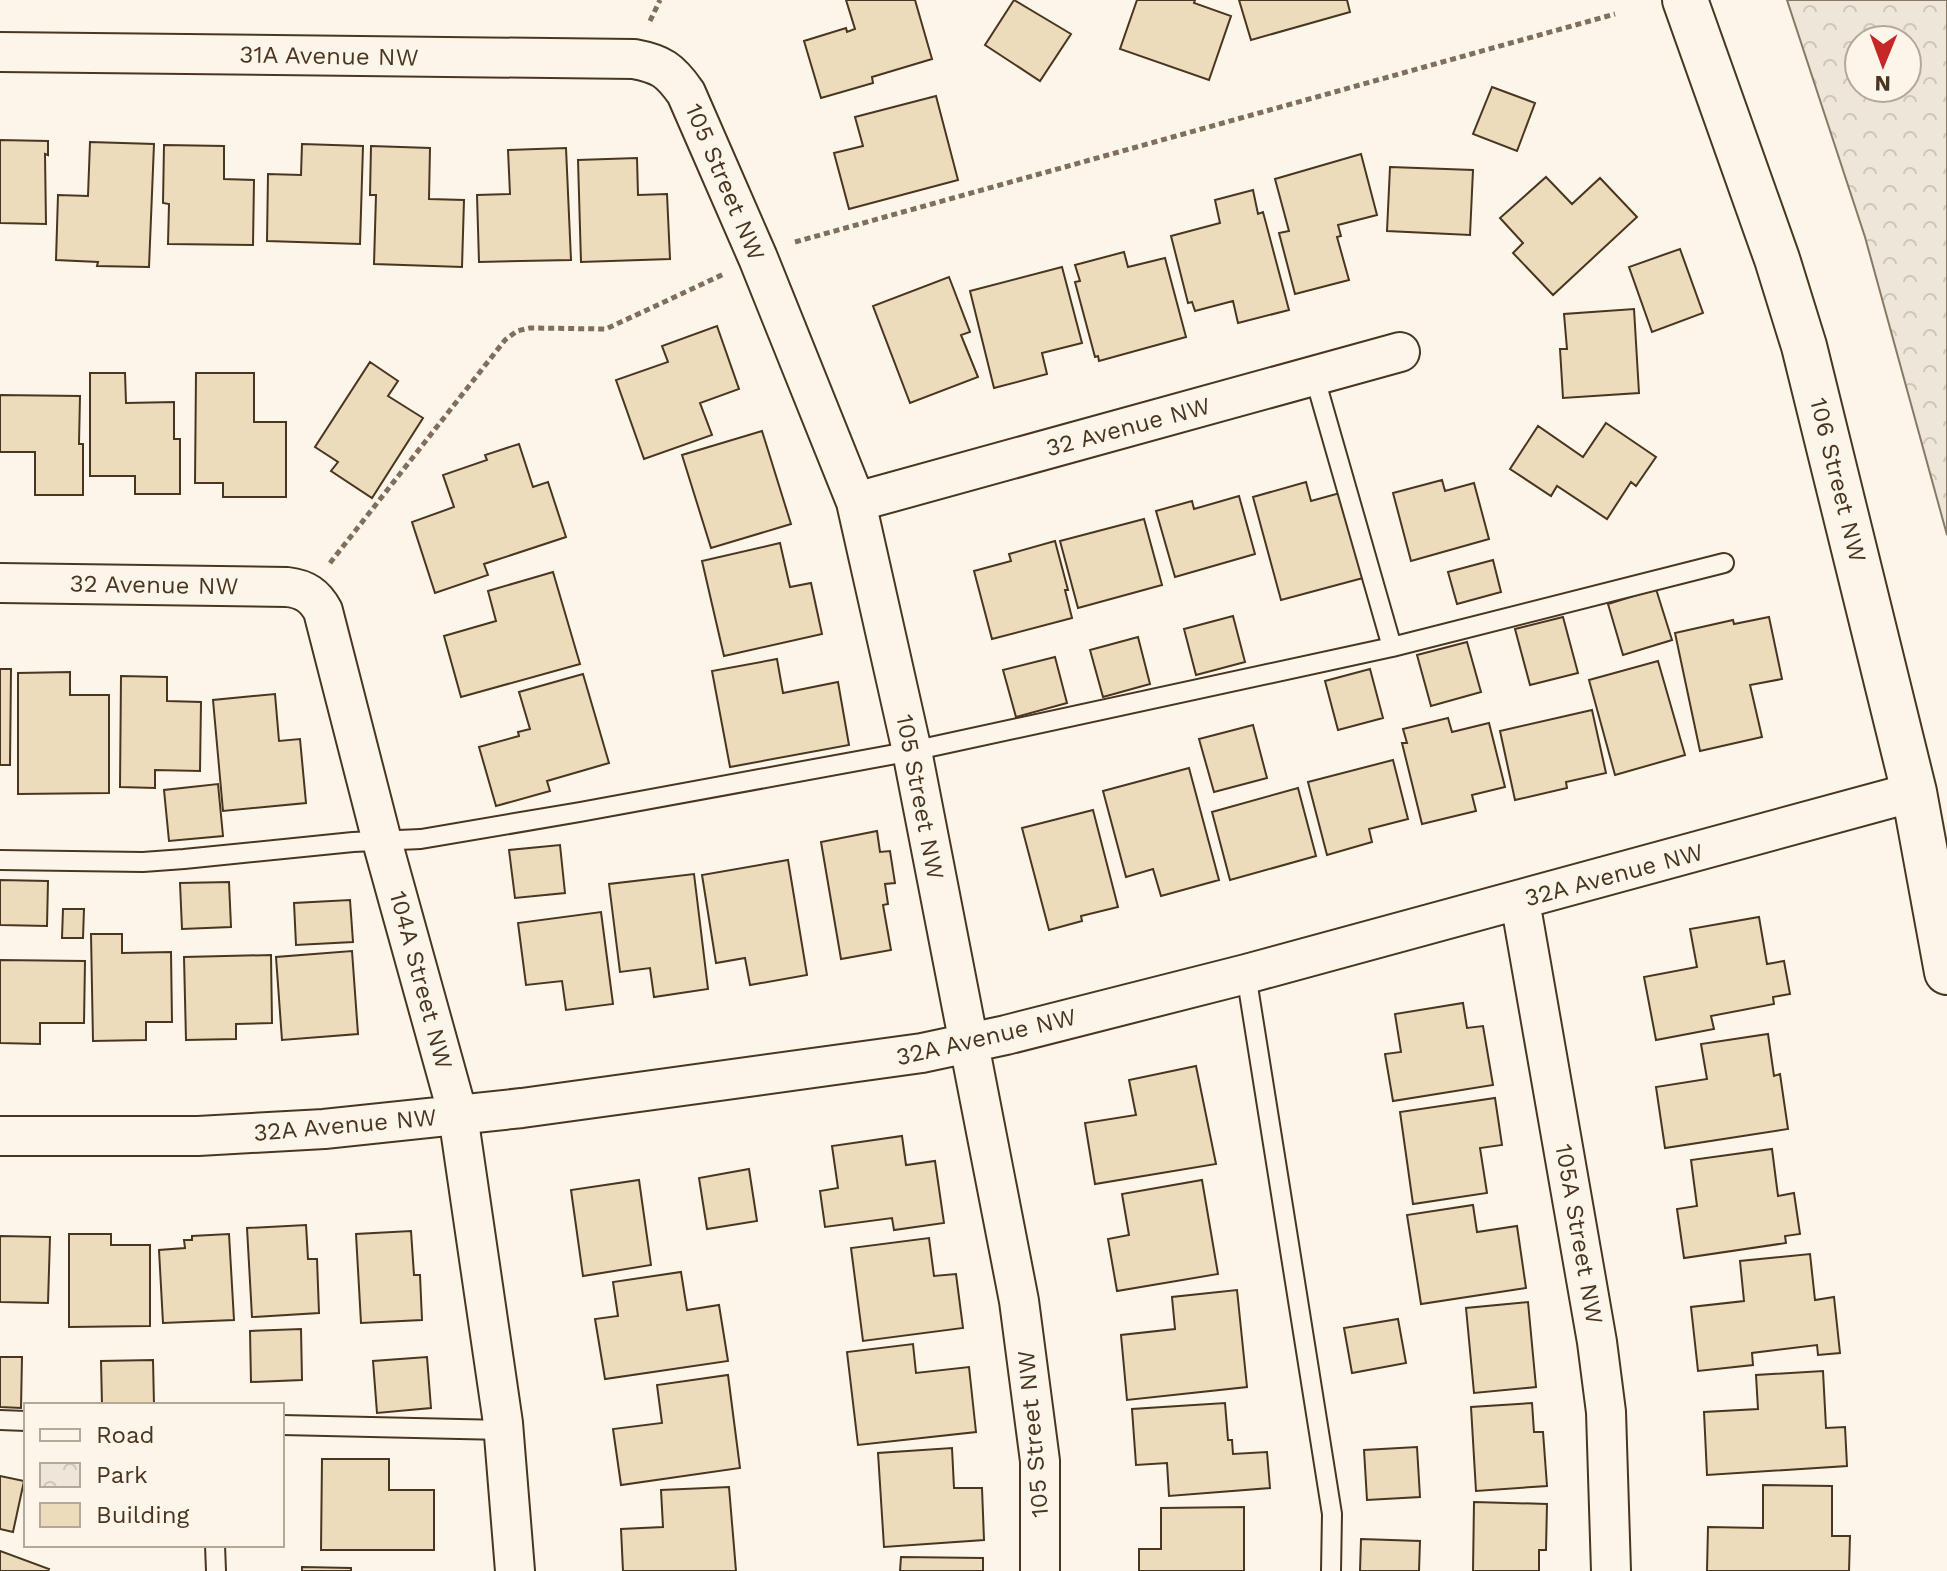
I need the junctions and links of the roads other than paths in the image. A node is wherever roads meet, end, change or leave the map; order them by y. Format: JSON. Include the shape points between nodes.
{"nodes":[{"id":1,"x":1685,"y":0,"type":"edge"},
{"id":2,"x":0,"y":52,"type":"edge"},
{"id":3,"x":659,"y":64,"type":"joint"},
{"id":4,"x":1400,"y":352,"type":"dead end"},
{"id":5,"x":1314,"y":375,"type":"junction"},
{"id":6,"x":856,"y":502,"type":"junction"},
{"id":7,"x":1724,"y":563,"type":"dead end"},
{"id":8,"x":0,"y":583,"type":"edge"},
{"id":9,"x":306,"y":592,"type":"joint"},
{"id":10,"x":1392,"y":647,"type":"junction"},
{"id":11,"x":912,"y":751,"type":"junction"},
{"id":12,"x":1931,"y":788,"type":"edge"},
{"id":13,"x":382,"y":841,"type":"junction"},
{"id":14,"x":0,"y":860,"type":"edge"},
{"id":15,"x":1520,"y":901,"type":"junction"},
{"id":16,"x":1947,"y":972,"type":"edge"},
{"id":17,"x":1246,"y":974,"type":"junction"},
{"id":18,"x":967,"y":1044,"type":"junction"},
{"id":19,"x":458,"y":1115,"type":"junction"},
{"id":20,"x":0,"y":1136,"type":"edge"},
{"id":21,"x":0,"y":1420,"type":"edge"},
{"id":22,"x":24,"y":1421,"type":"edge"},
{"id":23,"x":284,"y":1425,"type":"edge"},
{"id":24,"x":504,"y":1430,"type":"junction"},
{"id":25,"x":215,"y":1547,"type":"edge"},
{"id":26,"x":216,"y":1571,"type":"edge"},
{"id":27,"x":515,"y":1571,"type":"edge"},
{"id":28,"x":1040,"y":1571,"type":"edge"},
{"id":29,"x":1331,"y":1571,"type":"edge"},
{"id":30,"x":1611,"y":1571,"type":"edge"}],
"edges":[{"from":1,"to":12,"type":"street","name":"106 Street NW","via":[[1804,346]]},
{"from":2,"to":3,"type":"street","name":"31A Avenue NW","via":[[634,59]]},
{"from":3,"to":6,"type":"street","name":"105 Street NW","via":[[686,93]]},
{"from":4,"to":5,"type":"street","name":"32 Avenue NW"},
{"from":5,"to":6,"type":"street","name":"32 Avenue NW"},
{"from":5,"to":10,"type":"lane"},
{"from":6,"to":11,"type":"street","name":"105 Street NW"},
{"from":7,"to":10,"type":"lane"},
{"from":8,"to":9,"type":"street","name":"32 Avenue NW","via":[[287,587]]},
{"from":9,"to":13,"type":"street","name":"104A Street NW","via":[[323,611]]},
{"from":10,"to":11,"type":"lane"},
{"from":11,"to":13,"type":"lane","via":[[421,839]]},
{"from":11,"to":18,"type":"street","name":"105 Street NW"},
{"from":12,"to":15,"type":"street","name":"32A Avenue NW"},
{"from":12,"to":16,"type":"street","name":"106 Street NW"},
{"from":13,"to":14,"type":"lane","via":[[143,862]]},
{"from":13,"to":19,"type":"street","name":"104A Street NW"},
{"from":15,"to":17,"type":"street","name":"32A Avenue NW"},
{"from":15,"to":30,"type":"street","name":"105A Street NW","via":[[1597,1342],[1606,1412]]},
{"from":17,"to":18,"type":"street","name":"32A Avenue NW"},
{"from":17,"to":29,"type":"lane","via":[[1332,1514]]},
{"from":18,"to":19,"type":"street","name":"32A Avenue NW","via":[[879,1061]]},
{"from":18,"to":28,"type":"street","name":"105 Street NW","via":[[1032,1390],[1040,1461]]},
{"from":19,"to":20,"type":"street","name":"32A Avenue NW","via":[[198,1136]]},
{"from":19,"to":24,"type":"street","name":"104A Street NW"},
{"from":21,"to":22,"type":"lane"},
{"from":23,"to":24,"type":"lane"},
{"from":24,"to":27,"type":"street","name":"104A Street NW"},
{"from":25,"to":26,"type":"lane"}]}
